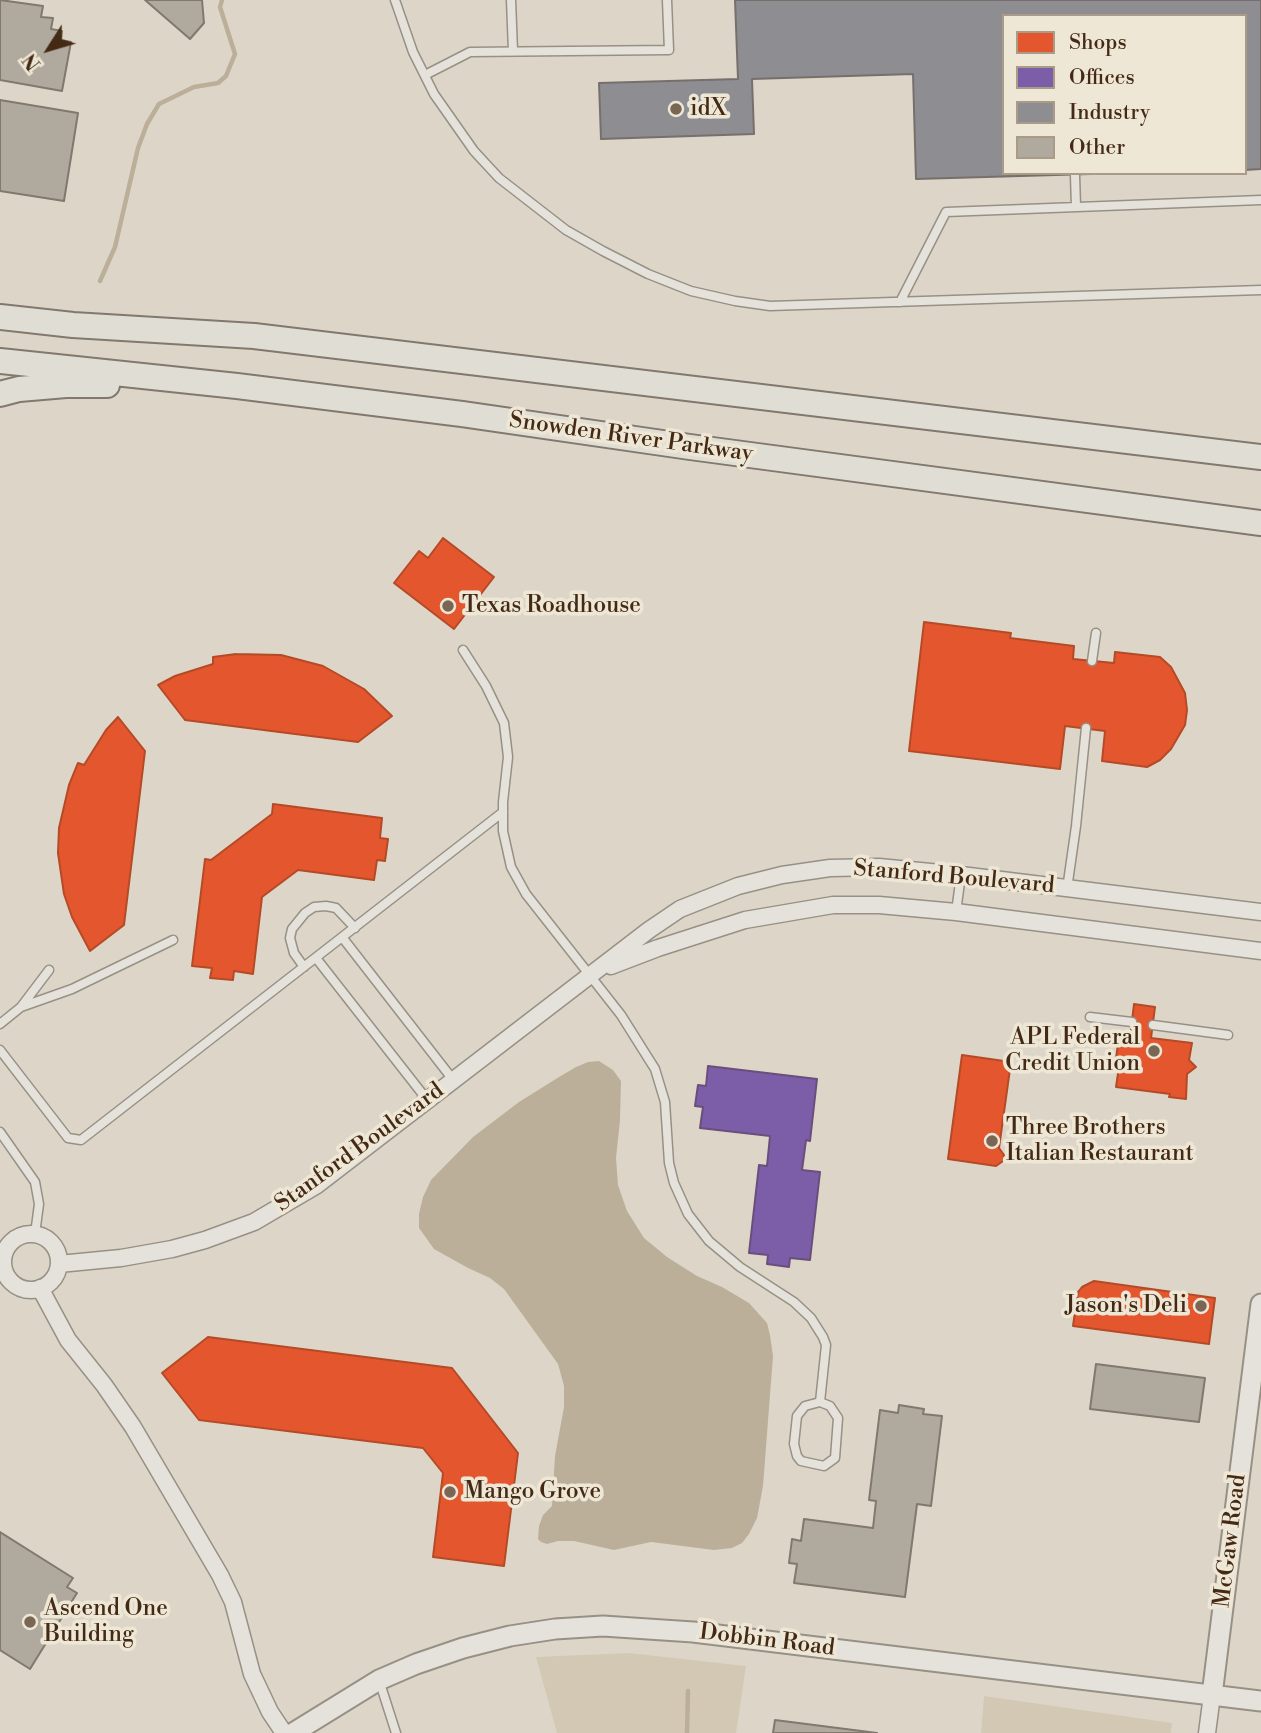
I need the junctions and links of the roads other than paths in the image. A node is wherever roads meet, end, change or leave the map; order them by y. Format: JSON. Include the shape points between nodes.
{"nodes":[{"id":1,"x":395,"y":0,"type":"edge"},
{"id":2,"x":511,"y":0,"type":"edge"},
{"id":3,"x":667,"y":0,"type":"edge"},
{"id":4,"x":513,"y":51,"type":"junction"},
{"id":5,"x":425,"y":75,"type":"junction"},
{"id":6,"x":1075,"y":175,"type":"edge"},
{"id":7,"x":1261,"y":200,"type":"edge"},
{"id":8,"x":1076,"y":207,"type":"junction"},
{"id":9,"x":1261,"y":290,"type":"edge"},
{"id":10,"x":0,"y":300,"type":"edge"},
{"id":11,"x":900,"y":302,"type":"junction"},
{"id":12,"x":0,"y":317,"type":"edge"},
{"id":13,"x":254,"y":336,"type":"junction"},
{"id":14,"x":0,"y":361,"type":"edge"},
{"id":15,"x":237,"y":386,"type":"junction"},
{"id":16,"x":0,"y":394,"type":"edge"},
{"id":17,"x":1254,"y":453,"type":"edge"},
{"id":18,"x":1261,"y":523,"type":"edge"},
{"id":19,"x":1096,"y":633,"type":"dead end"},
{"id":20,"x":463,"y":650,"type":"dead end"},
{"id":21,"x":1092,"y":661,"type":"dead end"},
{"id":22,"x":1086,"y":728,"type":"dead end"},
{"id":23,"x":503,"y":812,"type":"junction"},
{"id":24,"x":961,"y":875,"type":"junction"},
{"id":25,"x":1066,"y":889,"type":"junction"},
{"id":26,"x":956,"y":912,"type":"junction"},
{"id":27,"x":1261,"y":912,"type":"edge"},
{"id":28,"x":355,"y":928,"type":"junction"},
{"id":29,"x":342,"y":937,"type":"junction"},
{"id":30,"x":173,"y":940,"type":"dead end"},
{"id":31,"x":1261,"y":951,"type":"edge"},
{"id":32,"x":316,"y":958,"type":"junction"},
{"id":33,"x":304,"y":967,"type":"junction"},
{"id":34,"x":49,"y":970,"type":"dead end"},
{"id":35,"x":590,"y":976,"type":"junction"},
{"id":36,"x":21,"y":1007,"type":"junction"},
{"id":37,"x":1090,"y":1017,"type":"dead end"},
{"id":38,"x":1132,"y":1022,"type":"dead end"},
{"id":39,"x":0,"y":1024,"type":"edge"},
{"id":40,"x":1153,"y":1025,"type":"dead end"},
{"id":41,"x":1227,"y":1035,"type":"dead end"},
{"id":42,"x":0,"y":1050,"type":"edge"},
{"id":43,"x":454,"y":1081,"type":"junction"},
{"id":44,"x":428,"y":1101,"type":"junction"},
{"id":45,"x":0,"y":1132,"type":"edge"},
{"id":46,"x":35,"y":1234,"type":"junction"},
{"id":47,"x":1,"y":1262,"type":"edge"},
{"id":48,"x":59,"y":1264,"type":"junction"},
{"id":49,"x":40,"y":1288,"type":"junction"},
{"id":50,"x":1261,"y":1304,"type":"edge"},
{"id":51,"x":820,"y":1402,"type":"junction"},
{"id":52,"x":379,"y":1680,"type":"junction"},
{"id":53,"x":1212,"y":1695,"type":"junction"},
{"id":54,"x":1261,"y":1701,"type":"edge"},
{"id":55,"x":284,"y":1733,"type":"edge"},
{"id":56,"x":293,"y":1733,"type":"edge"},
{"id":57,"x":396,"y":1733,"type":"edge"},
{"id":58,"x":1207,"y":1733,"type":"edge"}],
"edges":[{"from":1,"to":5,"type":"lane"},
{"from":2,"to":4,"type":"lane"},
{"from":3,"to":4,"type":"lane","via":[[669,50]]},
{"from":4,"to":5,"type":"lane","via":[[470,52]]},
{"from":5,"to":11,"type":"lane","via":[[453,123],[499,178],[566,229],[648,274],[691,291],[770,306]]},
{"from":6,"to":8,"type":"lane"},
{"from":7,"to":8,"type":"lane"},
{"from":8,"to":11,"type":"lane","via":[[946,212]]},
{"from":9,"to":11,"type":"lane"},
{"from":10,"to":13,"type":"main road"},
{"from":12,"to":13,"type":"main road"},
{"from":13,"to":17,"type":"main road"},
{"from":14,"to":15,"type":"main road","name":"Snowden River Parkway"},
{"from":15,"to":16,"type":"main road","via":[[66,385]]},
{"from":15,"to":18,"type":"main road","name":"Snowden River Parkway"},
{"from":19,"to":21,"type":"lane"},
{"from":20,"to":23,"type":"lane","via":[[504,723],[508,757]]},
{"from":22,"to":25,"type":"lane"},
{"from":23,"to":28,"type":"lane"},
{"from":23,"to":35,"type":"lane","via":[[505,850],[517,881]]},
{"from":24,"to":25,"type":"street","name":"Stanford Boulevard"},
{"from":24,"to":26,"type":"lane"},
{"from":24,"to":35,"type":"street","name":"Stanford Boulevard","via":[[880,867],[830,868],[738,886],[680,909]]},
{"from":25,"to":27,"type":"street","name":"Stanford Boulevard"},
{"from":26,"to":31,"type":"street","name":"Stanford Boulevard"},
{"from":26,"to":35,"type":"street","name":"Stanford Boulevard","via":[[878,905],[790,911],[669,944]]},
{"from":28,"to":29,"type":"lane"},
{"from":28,"to":33,"type":"lane","via":[[336,908],[314,907],[304,913],[290,938]]},
{"from":29,"to":32,"type":"lane"},
{"from":29,"to":43,"type":"lane"},
{"from":30,"to":36,"type":"lane","via":[[72,989]]},
{"from":32,"to":33,"type":"lane"},
{"from":32,"to":44,"type":"lane"},
{"from":33,"to":42,"type":"lane","via":[[81,1140],[68,1138]]},
{"from":34,"to":36,"type":"lane"},
{"from":35,"to":43,"type":"street","name":"Stanford Boulevard"},
{"from":35,"to":51,"type":"lane","via":[[655,1069],[665,1102],[674,1183],[696,1228],[726,1256],[794,1302],[823,1337]]},
{"from":36,"to":39,"type":"lane"},
{"from":37,"to":38,"type":"lane"},
{"from":40,"to":41,"type":"lane"},
{"from":43,"to":44,"type":"street","name":"Stanford Boulevard"},
{"from":44,"to":48,"type":"street","name":"Stanford Boulevard","via":[[317,1185],[254,1222],[172,1250]]},
{"from":45,"to":46,"type":"lane","via":[[35,1182],[39,1204]]},
{"from":46,"to":47,"type":"street","via":[[13,1240]]},
{"from":46,"to":48,"type":"street","via":[[54,1246]]},
{"from":47,"to":49,"type":"street","via":[[17,1286]]},
{"from":48,"to":49,"type":"street","via":[[54,1278]]},
{"from":49,"to":55,"type":"street","via":[[68,1340],[133,1427],[220,1575],[233,1602],[256,1683]]},
{"from":50,"to":53,"type":"street","name":"McGaw Road"},
{"from":51,"to":51,"type":"lane","via":[[805,1406],[797,1416],[794,1444],[801,1461],[824,1466],[835,1458],[838,1418],[830,1406]]},
{"from":52,"to":53,"type":"street","name":"Dobbin Road","via":[[463,1648],[510,1636],[603,1626],[693,1632]]},
{"from":52,"to":56,"type":"street","name":"Dobbin Road"},
{"from":52,"to":57,"type":"lane"},
{"from":53,"to":54,"type":"street","name":"Dobbin Road"},
{"from":53,"to":58,"type":"street"}]}
